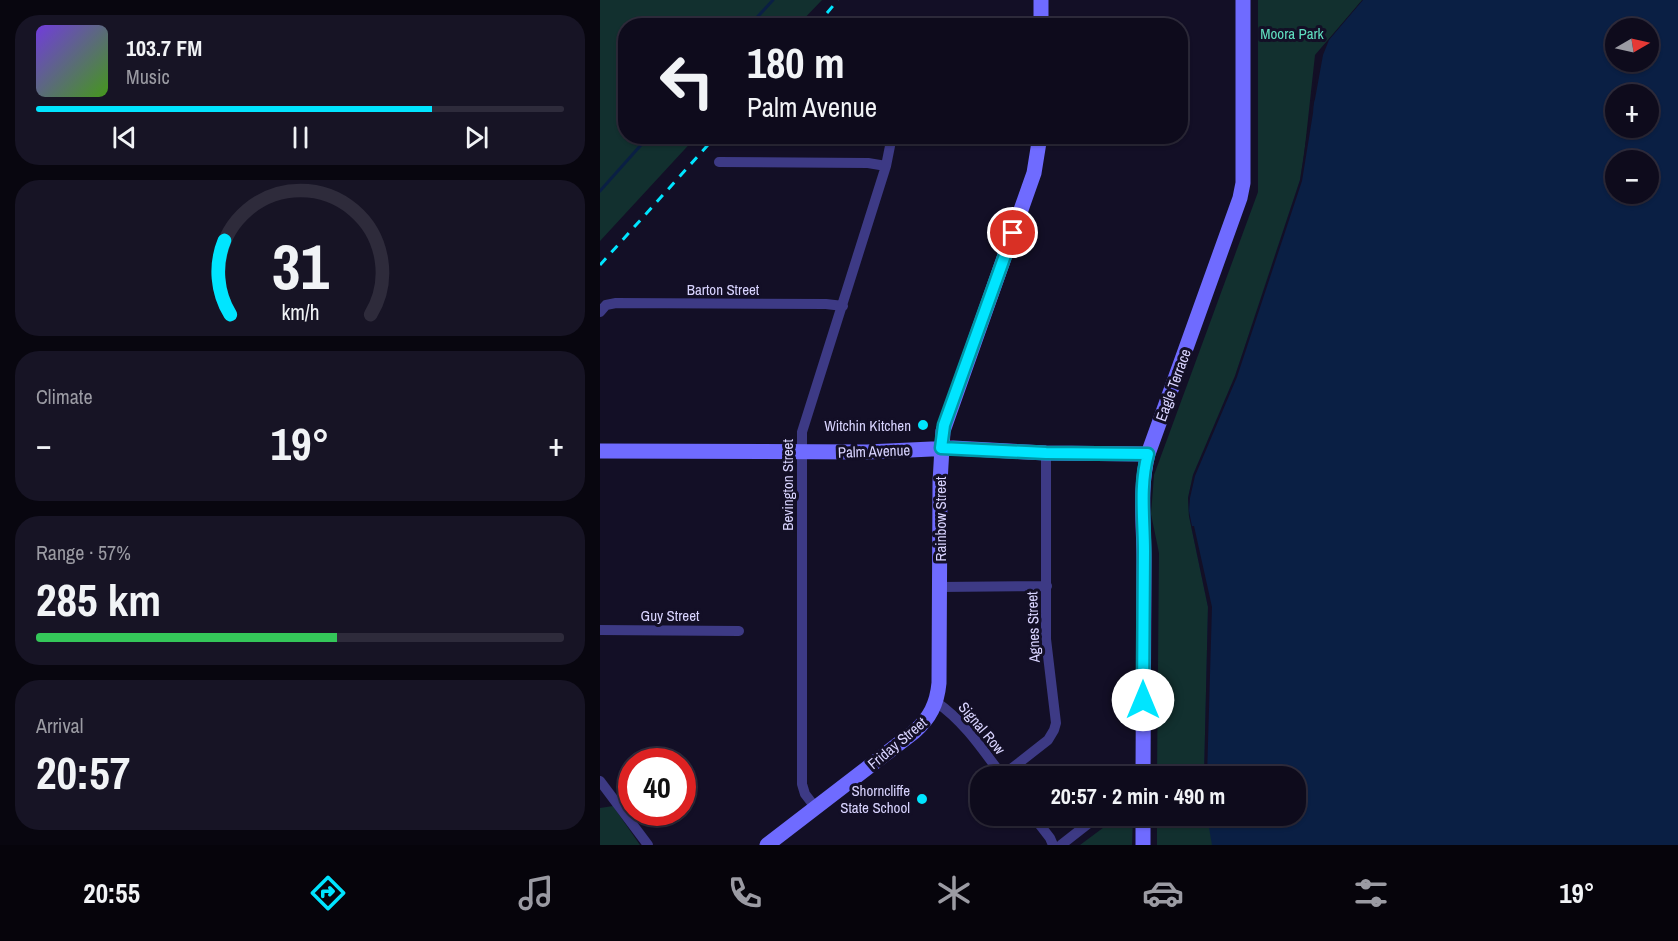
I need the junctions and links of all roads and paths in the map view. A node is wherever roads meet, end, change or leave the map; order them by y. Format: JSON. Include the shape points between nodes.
{"nodes":[{"id":1,"x":1041,"y":0,"type":"edge"},
{"id":2,"x":1243,"y":0,"type":"edge"},
{"id":3,"x":1041,"y":18,"type":"edge"},
{"id":4,"x":890,"y":144,"type":"edge"},
{"id":5,"x":1039,"y":144,"type":"edge"},
{"id":6,"x":719,"y":162,"type":"dead end"},
{"id":7,"x":886,"y":166,"type":"junction"},
{"id":8,"x":843,"y":306,"type":"junction"},
{"id":9,"x":602,"y":309,"type":"edge"},
{"id":10,"x":941,"y":448,"type":"junction"},
{"id":11,"x":600,"y":451,"type":"edge"},
{"id":12,"x":802,"y":452,"type":"junction"},
{"id":13,"x":1046,"y":453,"type":"junction"},
{"id":14,"x":1148,"y":454,"type":"junction"},
{"id":15,"x":1047,"y":586,"type":"junction"},
{"id":16,"x":940,"y":587,"type":"junction"},
{"id":17,"x":600,"y":630,"type":"edge"},
{"id":18,"x":739,"y":631,"type":"dead end"},
{"id":19,"x":936,"y":702,"type":"junction"},
{"id":20,"x":995,"y":766,"type":"edge"},
{"id":21,"x":1016,"y":766,"type":"edge"},
{"id":22,"x":1143,"y":766,"type":"edge"},
{"id":23,"x":600,"y":781,"type":"edge"},
{"id":24,"x":815,"y":807,"type":"junction"},
{"id":25,"x":1041,"y":826,"type":"edge"},
{"id":26,"x":1085,"y":826,"type":"edge"},
{"id":27,"x":1143,"y":826,"type":"edge"},
{"id":28,"x":648,"y":845,"type":"edge"},
{"id":29,"x":766,"y":845,"type":"edge"},
{"id":30,"x":1053,"y":845,"type":"edge"},
{"id":31,"x":1061,"y":845,"type":"edge"},
{"id":32,"x":1143,"y":845,"type":"edge"}],
"edges":[{"from":1,"to":3,"type":"street"},
{"from":2,"to":14,"type":"street","name":"Eagle Terrace","via":[[1242,190]]},
{"from":4,"to":7,"type":"street","name":"Bevington Street"},
{"from":5,"to":10,"type":"street","name":"Rainbow Street","via":[[1034,173],[944,425]]},
{"from":6,"to":7,"type":"street"},
{"from":7,"to":8,"type":"street","name":"Bevington Street"},
{"from":8,"to":9,"type":"street","name":"Barton Street","via":[[616,303]]},
{"from":8,"to":12,"type":"street","name":"Bevington Street","via":[[804,424]]},
{"from":10,"to":12,"type":"street","name":"Palm Avenue"},
{"from":10,"to":13,"type":"street","name":"Palm Avenue"},
{"from":10,"to":16,"type":"street","name":"Rainbow Street"},
{"from":11,"to":12,"type":"street","name":"Palm Avenue"},
{"from":12,"to":24,"type":"street","name":"Bevington Street","via":[[802,784]]},
{"from":13,"to":14,"type":"street","name":"Palm Avenue"},
{"from":13,"to":15,"type":"street","name":"Agnes Street"},
{"from":14,"to":22,"type":"street","name":"Eagle Terrace","via":[[1143,483]]},
{"from":15,"to":16,"type":"street"},
{"from":15,"to":21,"type":"street","name":"Agnes Street","via":[[1047,654],[1056,723],[1048,740]]},
{"from":16,"to":19,"type":"street","name":"Rainbow Street"},
{"from":17,"to":18,"type":"street","name":"Guy Street"},
{"from":19,"to":20,"type":"street","name":"Signal Row","via":[[961,723]]},
{"from":19,"to":24,"type":"street","name":"Friday Street","via":[[926,721],[914,732]]},
{"from":23,"to":28,"type":"street"},
{"from":24,"to":29,"type":"street","name":"Friday Street"},
{"from":25,"to":30,"type":"street"},
{"from":26,"to":31,"type":"street"},
{"from":27,"to":32,"type":"street"}]}
